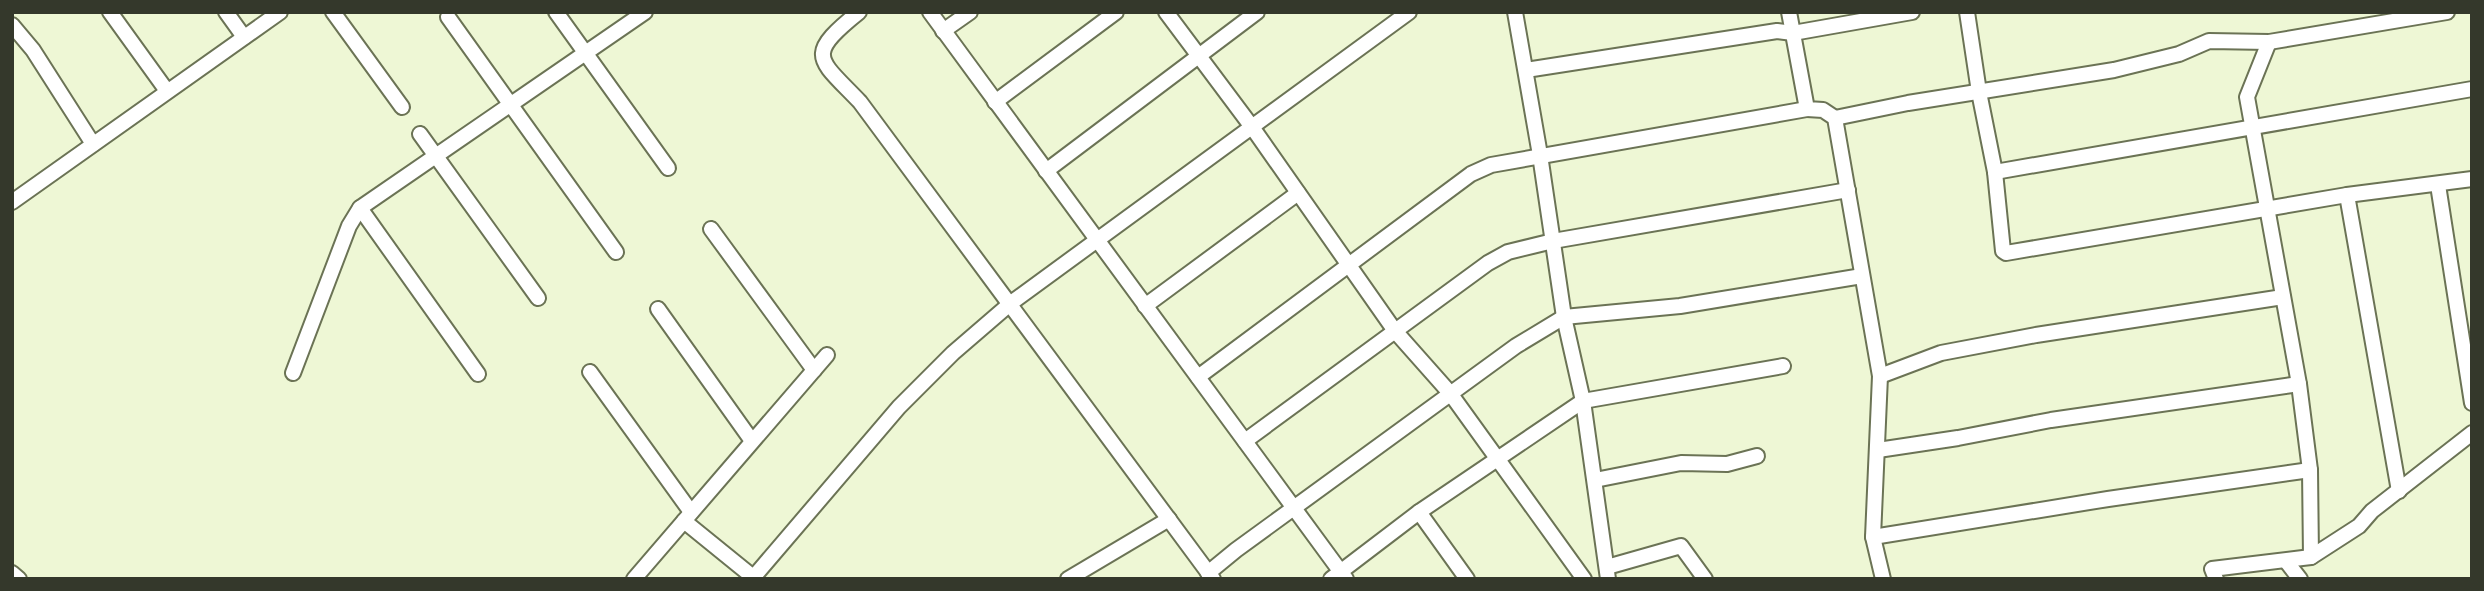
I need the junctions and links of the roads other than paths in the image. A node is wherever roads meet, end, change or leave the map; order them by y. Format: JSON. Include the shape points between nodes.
{"nodes":[{"id":1,"x":110,"y":12,"type":"edge"},
{"id":2,"x":226,"y":12,"type":"edge"},
{"id":3,"x":280,"y":12,"type":"edge"},
{"id":4,"x":333,"y":12,"type":"edge"},
{"id":5,"x":556,"y":12,"type":"edge"},
{"id":6,"x":645,"y":12,"type":"edge"},
{"id":7,"x":859,"y":12,"type":"edge"},
{"id":8,"x":930,"y":12,"type":"edge"},
{"id":9,"x":970,"y":12,"type":"edge"},
{"id":10,"x":1116,"y":12,"type":"edge"},
{"id":11,"x":1166,"y":12,"type":"edge"},
{"id":12,"x":1257,"y":12,"type":"edge"},
{"id":13,"x":1409,"y":12,"type":"edge"},
{"id":14,"x":1516,"y":12,"type":"edge"},
{"id":15,"x":1789,"y":12,"type":"edge"},
{"id":16,"x":1912,"y":12,"type":"edge"},
{"id":17,"x":1967,"y":12,"type":"edge"},
{"id":18,"x":2447,"y":12,"type":"edge"},
{"id":19,"x":448,"y":17,"type":"dead end"},
{"id":20,"x":12,"y":25,"type":"edge"},
{"id":21,"x":943,"y":31,"type":"junction"},
{"id":22,"x":1793,"y":33,"type":"junction"},
{"id":23,"x":244,"y":37,"type":"junction"},
{"id":24,"x":2269,"y":42,"type":"junction"},
{"id":25,"x":586,"y":53,"type":"junction"},
{"id":26,"x":1199,"y":56,"type":"junction"},
{"id":27,"x":1525,"y":70,"type":"junction"},
{"id":28,"x":2472,"y":89,"type":"edge"},
{"id":29,"x":167,"y":91,"type":"junction"},
{"id":30,"x":1979,"y":92,"type":"junction"},
{"id":31,"x":995,"y":102,"type":"junction"},
{"id":32,"x":510,"y":105,"type":"junction"},
{"id":33,"x":402,"y":107,"type":"dead end"},
{"id":34,"x":1807,"y":109,"type":"junction"},
{"id":35,"x":1835,"y":118,"type":"junction"},
{"id":36,"x":2252,"y":126,"type":"junction"},
{"id":37,"x":1252,"y":127,"type":"junction"},
{"id":38,"x":420,"y":134,"type":"dead end"},
{"id":39,"x":93,"y":144,"type":"junction"},
{"id":40,"x":1540,"y":155,"type":"junction"},
{"id":41,"x":436,"y":156,"type":"junction"},
{"id":42,"x":668,"y":168,"type":"dead end"},
{"id":43,"x":1046,"y":171,"type":"junction"},
{"id":44,"x":1994,"y":172,"type":"junction"},
{"id":45,"x":2472,"y":179,"type":"edge"},
{"id":46,"x":2438,"y":185,"type":"junction"},
{"id":47,"x":1848,"y":190,"type":"junction"},
{"id":48,"x":1298,"y":193,"type":"junction"},
{"id":49,"x":2347,"y":195,"type":"junction"},
{"id":50,"x":15,"y":196,"type":"edge"},
{"id":51,"x":360,"y":208,"type":"junction"},
{"id":52,"x":2268,"y":210,"type":"junction"},
{"id":53,"x":711,"y":229,"type":"dead end"},
{"id":54,"x":1098,"y":241,"type":"junction"},
{"id":55,"x":1553,"y":241,"type":"junction"},
{"id":56,"x":616,"y":252,"type":"dead end"},
{"id":57,"x":1348,"y":264,"type":"junction"},
{"id":58,"x":1862,"y":276,"type":"junction"},
{"id":59,"x":2283,"y":297,"type":"junction"},
{"id":60,"x":537,"y":298,"type":"dead end"},
{"id":61,"x":1011,"y":303,"type":"junction"},
{"id":62,"x":1145,"y":306,"type":"junction"},
{"id":63,"x":658,"y":309,"type":"dead end"},
{"id":64,"x":1564,"y":317,"type":"junction"},
{"id":65,"x":1395,"y":331,"type":"junction"},
{"id":66,"x":827,"y":355,"type":"dead end"},
{"id":67,"x":1783,"y":366,"type":"dead end"},
{"id":68,"x":814,"y":370,"type":"junction"},
{"id":69,"x":590,"y":372,"type":"dead end"},
{"id":70,"x":293,"y":373,"type":"dead end"},
{"id":71,"x":478,"y":374,"type":"dead end"},
{"id":72,"x":1880,"y":376,"type":"junction"},
{"id":73,"x":1198,"y":377,"type":"junction"},
{"id":74,"x":2299,"y":384,"type":"junction"},
{"id":75,"x":1450,"y":393,"type":"junction"},
{"id":76,"x":1583,"y":401,"type":"junction"},
{"id":77,"x":2472,"y":403,"type":"edge"},
{"id":78,"x":2472,"y":433,"type":"edge"},
{"id":79,"x":752,"y":441,"type":"junction"},
{"id":80,"x":1245,"y":441,"type":"junction"},
{"id":81,"x":1878,"y":450,"type":"junction"},
{"id":82,"x":1757,"y":456,"type":"dead end"},
{"id":83,"x":1497,"y":457,"type":"junction"},
{"id":84,"x":2310,"y":470,"type":"junction"},
{"id":85,"x":1595,"y":480,"type":"junction"},
{"id":86,"x":2399,"y":491,"type":"junction"},
{"id":87,"x":1294,"y":508,"type":"junction"},
{"id":88,"x":1419,"y":512,"type":"junction"},
{"id":89,"x":687,"y":517,"type":"junction"},
{"id":90,"x":1169,"y":519,"type":"junction"},
{"id":91,"x":1872,"y":537,"type":"junction"},
{"id":92,"x":2311,"y":557,"type":"junction"},
{"id":93,"x":2286,"y":561,"type":"junction"},
{"id":94,"x":12,"y":573,"type":"edge"},
{"id":95,"x":1607,"y":573,"type":"edge"},
{"id":96,"x":1210,"y":576,"type":"edge"},
{"id":97,"x":1339,"y":576,"type":"edge"},
{"id":98,"x":1075,"y":577,"type":"edge"},
{"id":99,"x":752,"y":578,"type":"edge"},
{"id":100,"x":19,"y":579,"type":"edge"},
{"id":101,"x":634,"y":579,"type":"edge"},
{"id":102,"x":1467,"y":579,"type":"edge"},
{"id":103,"x":1584,"y":579,"type":"edge"},
{"id":104,"x":1705,"y":579,"type":"edge"},
{"id":105,"x":1883,"y":579,"type":"edge"},
{"id":106,"x":2216,"y":579,"type":"edge"},
{"id":107,"x":2300,"y":579,"type":"edge"}],
"edges":[{"from":1,"to":29,"type":"street"},
{"from":2,"to":23,"type":"street"},
{"from":3,"to":23,"type":"street"},
{"from":4,"to":33,"type":"street"},
{"from":5,"to":25,"type":"street"},
{"from":6,"to":25,"type":"street"},
{"from":7,"to":61,"type":"street","via":[[825,43],[826,67],[860,102]]},
{"from":8,"to":21,"type":"street"},
{"from":9,"to":21,"type":"street"},
{"from":10,"to":31,"type":"street"},
{"from":11,"to":26,"type":"street"},
{"from":12,"to":26,"type":"street"},
{"from":13,"to":37,"type":"street"},
{"from":14,"to":27,"type":"street"},
{"from":15,"to":22,"type":"street"},
{"from":16,"to":22,"type":"street"},
{"from":17,"to":30,"type":"street"},
{"from":18,"to":24,"type":"street"},
{"from":19,"to":32,"type":"street"},
{"from":20,"to":39,"type":"street"},
{"from":21,"to":31,"type":"street"},
{"from":22,"to":27,"type":"street","via":[[1777,31]]},
{"from":22,"to":34,"type":"street"},
{"from":23,"to":29,"type":"street"},
{"from":24,"to":30,"type":"street","via":[[2209,41],[2179,54],[2114,70]]},
{"from":24,"to":36,"type":"street","via":[[2248,97]]},
{"from":25,"to":32,"type":"street"},
{"from":25,"to":42,"type":"street"},
{"from":26,"to":37,"type":"street"},
{"from":26,"to":43,"type":"street"},
{"from":27,"to":40,"type":"street"},
{"from":28,"to":36,"type":"street"},
{"from":29,"to":39,"type":"street"},
{"from":30,"to":35,"type":"street"},
{"from":30,"to":44,"type":"street"},
{"from":31,"to":43,"type":"street"},
{"from":32,"to":41,"type":"street"},
{"from":32,"to":56,"type":"street"},
{"from":34,"to":35,"type":"street","via":[[1823,110]]},
{"from":34,"to":40,"type":"street"},
{"from":35,"to":47,"type":"street"},
{"from":36,"to":44,"type":"street"},
{"from":36,"to":52,"type":"street"},
{"from":37,"to":48,"type":"street"},
{"from":37,"to":54,"type":"street"},
{"from":38,"to":41,"type":"street"},
{"from":39,"to":50,"type":"street"},
{"from":40,"to":55,"type":"street"},
{"from":40,"to":57,"type":"street","via":[[1471,174]]},
{"from":41,"to":51,"type":"street"},
{"from":41,"to":60,"type":"street"},
{"from":43,"to":54,"type":"street"},
{"from":44,"to":52,"type":"street","via":[[2003,251],[2008,254]]},
{"from":45,"to":46,"type":"street"},
{"from":46,"to":49,"type":"street"},
{"from":46,"to":77,"type":"street"},
{"from":47,"to":55,"type":"street"},
{"from":47,"to":58,"type":"street"},
{"from":48,"to":57,"type":"street"},
{"from":48,"to":62,"type":"street"},
{"from":49,"to":52,"type":"street"},
{"from":49,"to":86,"type":"street"},
{"from":51,"to":70,"type":"street"},
{"from":51,"to":71,"type":"street"},
{"from":52,"to":59,"type":"street"},
{"from":53,"to":68,"type":"street"},
{"from":54,"to":61,"type":"street"},
{"from":54,"to":62,"type":"street"},
{"from":55,"to":64,"type":"street"},
{"from":55,"to":65,"type":"street","via":[[1488,262]]},
{"from":57,"to":65,"type":"street"},
{"from":57,"to":73,"type":"street"},
{"from":58,"to":64,"type":"street","via":[[1680,306]]},
{"from":58,"to":72,"type":"street"},
{"from":59,"to":72,"type":"street","via":[[1941,353]]},
{"from":59,"to":74,"type":"street"},
{"from":61,"to":90,"type":"street"},
{"from":61,"to":99,"type":"street","via":[[899,407]]},
{"from":62,"to":73,"type":"street"},
{"from":63,"to":79,"type":"street"},
{"from":64,"to":75,"type":"street"},
{"from":64,"to":76,"type":"street"},
{"from":65,"to":75,"type":"street"},
{"from":65,"to":80,"type":"street"},
{"from":66,"to":68,"type":"street"},
{"from":67,"to":76,"type":"street"},
{"from":68,"to":79,"type":"street"},
{"from":69,"to":89,"type":"street"},
{"from":72,"to":81,"type":"street"},
{"from":73,"to":80,"type":"street"},
{"from":74,"to":81,"type":"street"},
{"from":74,"to":84,"type":"street"},
{"from":75,"to":83,"type":"street"},
{"from":75,"to":87,"type":"street"},
{"from":76,"to":83,"type":"street"},
{"from":76,"to":85,"type":"street"},
{"from":78,"to":86,"type":"street"},
{"from":79,"to":89,"type":"street"},
{"from":80,"to":87,"type":"street"},
{"from":81,"to":91,"type":"street"},
{"from":82,"to":85,"type":"street","via":[[1727,464],[1681,463]]},
{"from":83,"to":88,"type":"street"},
{"from":83,"to":103,"type":"street"},
{"from":84,"to":91,"type":"street"},
{"from":84,"to":92,"type":"street"},
{"from":85,"to":95,"type":"street"},
{"from":86,"to":92,"type":"street"},
{"from":87,"to":96,"type":"street"},
{"from":87,"to":97,"type":"street"},
{"from":88,"to":97,"type":"street"},
{"from":88,"to":102,"type":"street"},
{"from":89,"to":99,"type":"street"},
{"from":89,"to":101,"type":"street"},
{"from":90,"to":96,"type":"street"},
{"from":90,"to":98,"type":"street"},
{"from":91,"to":105,"type":"street"},
{"from":92,"to":93,"type":"street"},
{"from":93,"to":106,"type":"street","via":[[2212,569]]},
{"from":93,"to":107,"type":"street"},
{"from":94,"to":100,"type":"street"},
{"from":95,"to":104,"type":"street","via":[[1681,546]]}]}
